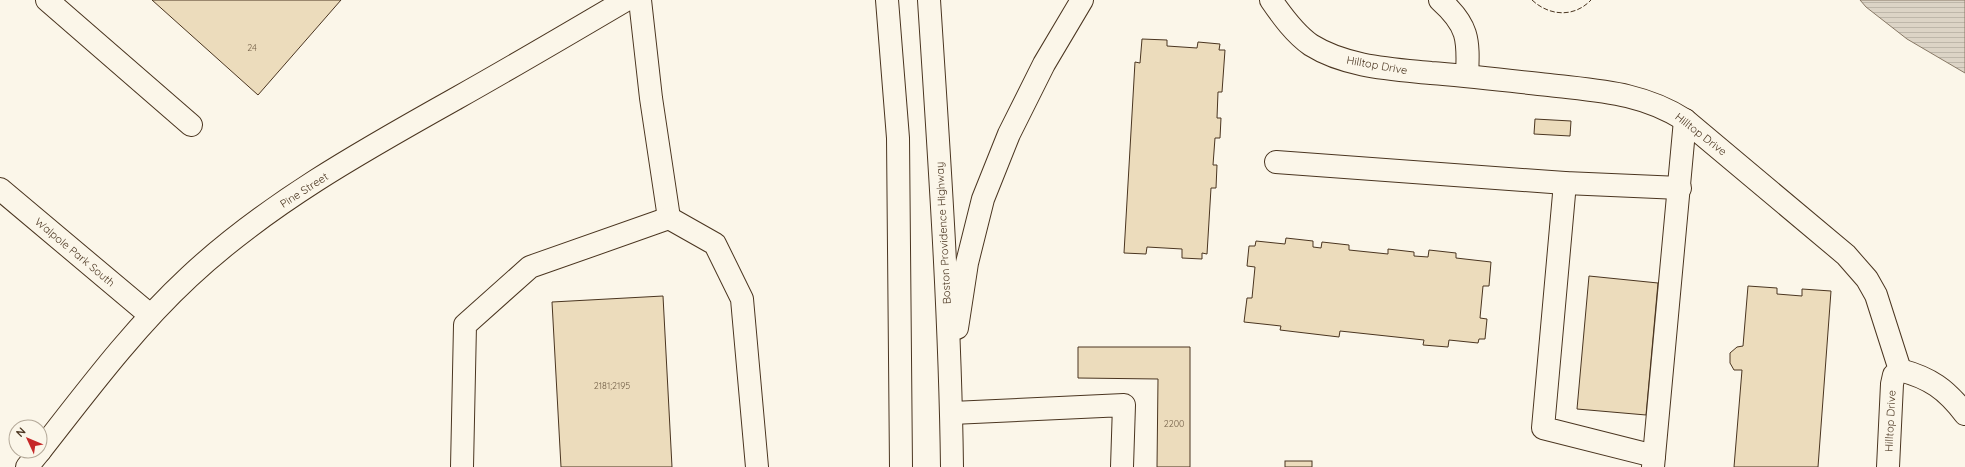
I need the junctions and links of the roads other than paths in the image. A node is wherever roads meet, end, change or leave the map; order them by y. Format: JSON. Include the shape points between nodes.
{"nodes":[{"id":1,"x":47,"y":0,"type":"edge"},
{"id":2,"x":626,"y":0,"type":"edge"},
{"id":3,"x":640,"y":0,"type":"edge"},
{"id":4,"x":887,"y":0,"type":"edge"},
{"id":5,"x":929,"y":0,"type":"edge"},
{"id":6,"x":1082,"y":0,"type":"edge"},
{"id":7,"x":1271,"y":0,"type":"edge"},
{"id":8,"x":1440,"y":0,"type":"edge"},
{"id":9,"x":1467,"y":76,"type":"junction"},
{"id":10,"x":1685,"y":120,"type":"junction"},
{"id":11,"x":191,"y":125,"type":"dead end"},
{"id":12,"x":1276,"y":162,"type":"dead end"},
{"id":13,"x":1565,"y":184,"type":"junction"},
{"id":14,"x":1680,"y":188,"type":"junction"},
{"id":15,"x":0,"y":189,"type":"edge"},
{"id":16,"x":669,"y":218,"type":"junction"},
{"id":17,"x":150,"y":315,"type":"junction"},
{"id":18,"x":1900,"y":370,"type":"junction"},
{"id":19,"x":950,"y":377,"type":"junction"},
{"id":20,"x":952,"y":413,"type":"junction"},
{"id":21,"x":1965,"y":414,"type":"edge"},
{"id":22,"x":48,"y":441,"type":"edge"},
{"id":23,"x":34,"y":459,"type":"edge"},
{"id":24,"x":1653,"y":462,"type":"edge"},
{"id":25,"x":27,"y":467,"type":"edge"},
{"id":26,"x":462,"y":467,"type":"edge"},
{"id":27,"x":757,"y":467,"type":"edge"},
{"id":28,"x":901,"y":467,"type":"edge"},
{"id":29,"x":952,"y":467,"type":"edge"},
{"id":30,"x":1122,"y":467,"type":"edge"},
{"id":31,"x":1888,"y":467,"type":"edge"}],
"edges":[{"from":1,"to":11,"type":"street"},
{"from":2,"to":17,"type":"street","name":"Pine Street","via":[[393,134],[287,200],[228,242]]},
{"from":3,"to":16,"type":"street","via":[[651,98]]},
{"from":4,"to":28,"type":"street","via":[[898,138]]},
{"from":5,"to":19,"type":"street","name":"Boston Providence Highway"},
{"from":6,"to":19,"type":"street","via":[[1044,64],[1009,134],[983,199],[967,263]]},
{"from":7,"to":9,"type":"street","name":"Hilltop Drive","via":[[1284,18],[1311,45],[1342,59],[1389,69]]},
{"from":8,"to":9,"type":"street","via":[[1456,16],[1465,31],[1469,50]]},
{"from":9,"to":10,"type":"street","name":"Hilltop Drive","via":[[1613,92],[1667,108]]},
{"from":10,"to":14,"type":"street"},
{"from":10,"to":18,"type":"street","name":"Hilltop Drive","via":[[1846,256],[1867,279],[1876,295]]},
{"from":12,"to":13,"type":"street"},
{"from":13,"to":14,"type":"street"},
{"from":13,"to":24,"type":"street","via":[[1543,428]]},
{"from":14,"to":24,"type":"street"},
{"from":15,"to":17,"type":"street","name":"Walpole Park South"},
{"from":16,"to":26,"type":"street","via":[[530,267],[466,325]]},
{"from":16,"to":27,"type":"street","via":[[715,244],[742,299]]},
{"from":17,"to":22,"type":"street","name":"Pine Street"},
{"from":18,"to":21,"type":"street","via":[[1937,384]]},
{"from":18,"to":31,"type":"street","name":"Hilltop Drive","via":[[1894,375],[1892,384]]},
{"from":19,"to":20,"type":"street","name":"Boston Providence Highway"},
{"from":20,"to":29,"type":"street","name":"Boston Providence Highway"},
{"from":20,"to":30,"type":"street","via":[[1124,405]]},
{"from":23,"to":25,"type":"street","name":"Pine Street"}]}
